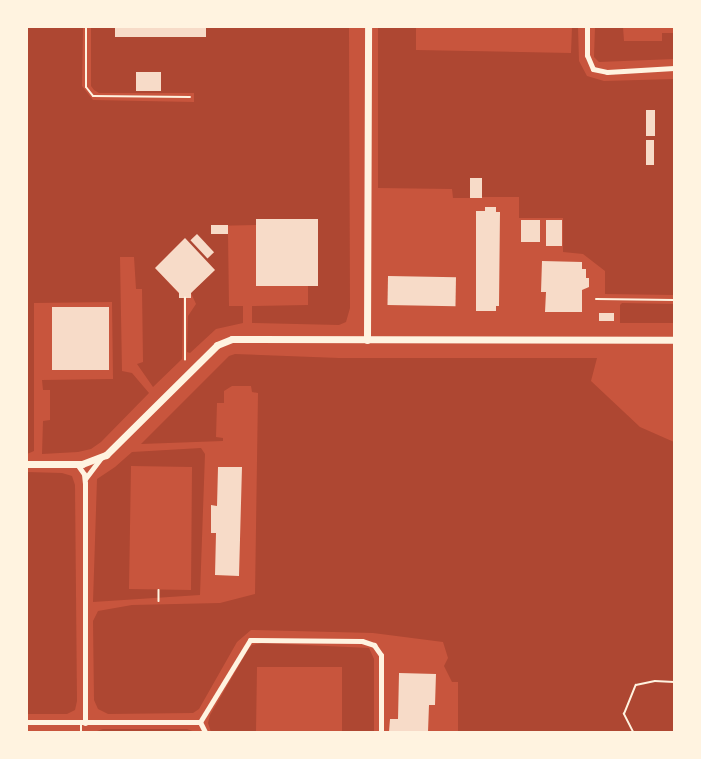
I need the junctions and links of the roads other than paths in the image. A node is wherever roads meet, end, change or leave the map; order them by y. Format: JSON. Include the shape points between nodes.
{"nodes":[{"id":1,"x":86,"y":27,"type":"edge"},
{"id":2,"x":368,"y":27,"type":"edge"},
{"id":3,"x":587,"y":27,"type":"edge"},
{"id":4,"x":674,"y":68,"type":"edge"},
{"id":5,"x":190,"y":97,"type":"dead end"},
{"id":6,"x":596,"y":299,"type":"dead end"},
{"id":7,"x":674,"y":300,"type":"edge"},
{"id":8,"x":368,"y":340,"type":"junction"},
{"id":9,"x":674,"y":340,"type":"edge"},
{"id":10,"x":100,"y":458,"type":"junction"},
{"id":11,"x":27,"y":464,"type":"edge"},
{"id":12,"x":77,"y":464,"type":"junction"},
{"id":13,"x":85,"y":480,"type":"junction"},
{"id":14,"x":27,"y":722,"type":"edge"},
{"id":15,"x":200,"y":722,"type":"junction"},
{"id":16,"x":83,"y":723,"type":"junction"},
{"id":17,"x":81,"y":732,"type":"edge"},
{"id":18,"x":205,"y":732,"type":"edge"},
{"id":19,"x":381,"y":732,"type":"edge"}],
"edges":[{"from":1,"to":5,"type":"lane","via":[[86,87],[93,96]]},
{"from":2,"to":8,"type":"street"},
{"from":3,"to":4,"type":"street","via":[[587,55],[593,69],[607,72]]},
{"from":6,"to":7,"type":"lane"},
{"from":8,"to":9,"type":"street"},
{"from":8,"to":10,"type":"street","via":[[224,341]]},
{"from":10,"to":12,"type":"street"},
{"from":10,"to":13,"type":"street"},
{"from":11,"to":12,"type":"street"},
{"from":12,"to":13,"type":"street"},
{"from":13,"to":16,"type":"street"},
{"from":14,"to":16,"type":"street"},
{"from":15,"to":16,"type":"street"},
{"from":15,"to":18,"type":"street"},
{"from":15,"to":19,"type":"street","via":[[250,640],[362,641],[374,645],[381,655]]},
{"from":16,"to":17,"type":"lane"}]}
